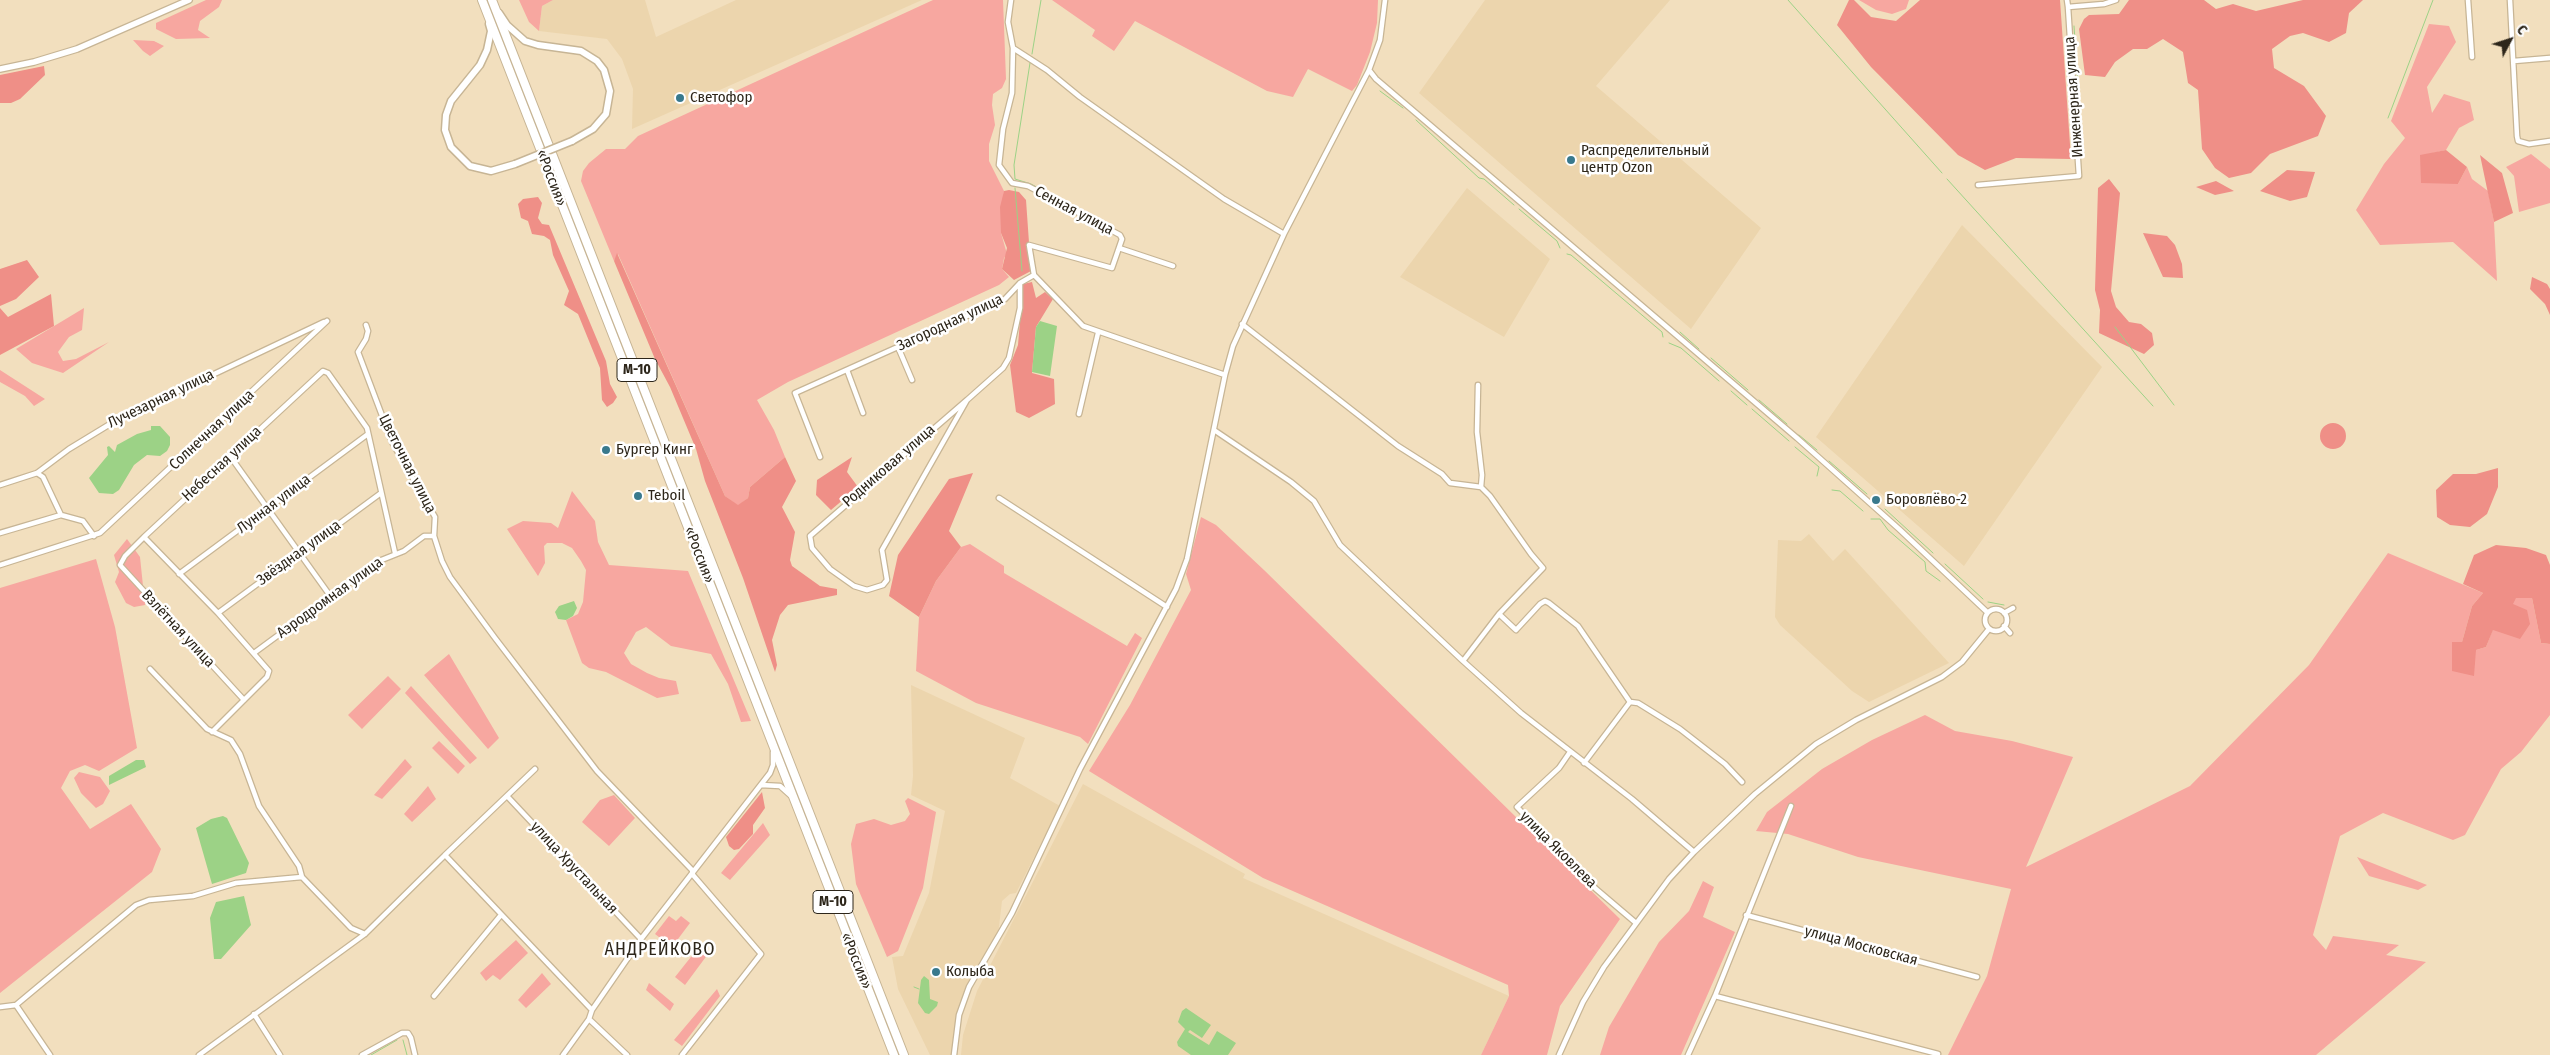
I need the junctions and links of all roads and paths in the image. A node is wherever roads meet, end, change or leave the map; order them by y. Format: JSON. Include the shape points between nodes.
{"nodes":[{"id":1,"x":189,"y":0,"type":"edge"},
{"id":2,"x":482,"y":0,"type":"edge"},
{"id":3,"x":1011,"y":0,"type":"edge"},
{"id":4,"x":1385,"y":0,"type":"edge"},
{"id":5,"x":2067,"y":0,"type":"edge"},
{"id":6,"x":2116,"y":0,"type":"edge"},
{"id":7,"x":2468,"y":0,"type":"edge"},
{"id":8,"x":2510,"y":0,"type":"edge"},
{"id":9,"x":494,"y":3,"type":"edge"},
{"id":10,"x":2068,"y":7,"type":"junction"},
{"id":11,"x":486,"y":11,"type":"junction"},
{"id":12,"x":1013,"y":48,"type":"junction"},
{"id":13,"x":2472,"y":57,"type":"dead end"},
{"id":14,"x":2550,"y":58,"type":"edge"},
{"id":15,"x":2514,"y":61,"type":"junction"},
{"id":16,"x":0,"y":69,"type":"edge"},
{"id":17,"x":1369,"y":70,"type":"junction"},
{"id":18,"x":2550,"y":140,"type":"edge"},
{"id":19,"x":2079,"y":176,"type":"junction"},
{"id":20,"x":2079,"y":183,"type":"dead end"},
{"id":21,"x":1978,"y":185,"type":"dead end"},
{"id":22,"x":1284,"y":234,"type":"junction"},
{"id":23,"x":1119,"y":248,"type":"junction"},
{"id":24,"x":1173,"y":266,"type":"dead end"},
{"id":25,"x":1034,"y":275,"type":"junction"},
{"id":26,"x":1020,"y":283,"type":"junction"},
{"id":27,"x":327,"y":321,"type":"joint"},
{"id":28,"x":1242,"y":324,"type":"junction"},
{"id":29,"x":366,"y":325,"type":"dead end"},
{"id":30,"x":1098,"y":333,"type":"junction"},
{"id":31,"x":898,"y":347,"type":"junction"},
{"id":32,"x":847,"y":370,"type":"junction"},
{"id":33,"x":1225,"y":375,"type":"junction"},
{"id":34,"x":912,"y":380,"type":"dead end"},
{"id":35,"x":1478,"y":385,"type":"dead end"},
{"id":36,"x":967,"y":400,"type":"junction"},
{"id":37,"x":863,"y":413,"type":"dead end"},
{"id":38,"x":1079,"y":414,"type":"dead end"},
{"id":39,"x":1214,"y":430,"type":"junction"},
{"id":40,"x":368,"y":434,"type":"junction"},
{"id":41,"x":230,"y":456,"type":"junction"},
{"id":42,"x":820,"y":457,"type":"dead end"},
{"id":43,"x":37,"y":473,"type":"junction"},
{"id":44,"x":0,"y":485,"type":"edge"},
{"id":45,"x":1481,"y":486,"type":"junction"},
{"id":46,"x":381,"y":493,"type":"junction"},
{"id":47,"x":999,"y":498,"type":"dead end"},
{"id":48,"x":267,"y":509,"type":"junction"},
{"id":49,"x":61,"y":514,"type":"junction"},
{"id":50,"x":0,"y":533,"type":"edge"},
{"id":51,"x":94,"y":536,"type":"junction"},
{"id":52,"x":434,"y":536,"type":"junction"},
{"id":53,"x":144,"y":537,"type":"junction"},
{"id":54,"x":299,"y":553,"type":"junction"},
{"id":55,"x":394,"y":553,"type":"junction"},
{"id":56,"x":125,"y":556,"type":"joint"},
{"id":57,"x":0,"y":565,"type":"edge"},
{"id":58,"x":179,"y":574,"type":"junction"},
{"id":59,"x":331,"y":597,"type":"junction"},
{"id":60,"x":1167,"y":607,"type":"junction"},
{"id":61,"x":2013,"y":608,"type":"dead end"},
{"id":62,"x":1987,"y":612,"type":"junction"},
{"id":63,"x":218,"y":613,"type":"junction"},
{"id":64,"x":2004,"y":613,"type":"junction"},
{"id":65,"x":1499,"y":614,"type":"junction"},
{"id":66,"x":2004,"y":626,"type":"junction"},
{"id":67,"x":1989,"y":628,"type":"junction"},
{"id":68,"x":2010,"y":633,"type":"dead end"},
{"id":69,"x":254,"y":653,"type":"junction"},
{"id":70,"x":1463,"y":661,"type":"junction"},
{"id":71,"x":150,"y":669,"type":"dead end"},
{"id":72,"x":244,"y":700,"type":"junction"},
{"id":73,"x":1630,"y":702,"type":"junction"},
{"id":74,"x":212,"y":732,"type":"junction"},
{"id":75,"x":773,"y":748,"type":"junction"},
{"id":76,"x":1570,"y":752,"type":"junction"},
{"id":77,"x":1584,"y":763,"type":"junction"},
{"id":78,"x":535,"y":768,"type":"dead end"},
{"id":79,"x":1742,"y":782,"type":"dead end"},
{"id":80,"x":760,"y":785,"type":"junction"},
{"id":81,"x":507,"y":796,"type":"junction"},
{"id":82,"x":791,"y":796,"type":"junction"},
{"id":83,"x":1791,"y":806,"type":"dead end"},
{"id":84,"x":1694,"y":852,"type":"junction"},
{"id":85,"x":445,"y":855,"type":"junction"},
{"id":86,"x":693,"y":875,"type":"junction"},
{"id":87,"x":302,"y":877,"type":"junction"},
{"id":88,"x":501,"y":915,"type":"junction"},
{"id":89,"x":1746,"y":915,"type":"junction"},
{"id":90,"x":1636,"y":923,"type":"junction"},
{"id":91,"x":365,"y":934,"type":"junction"},
{"id":92,"x":641,"y":939,"type":"junction"},
{"id":93,"x":1977,"y":977,"type":"dead end"},
{"id":94,"x":434,"y":996,"type":"dead end"},
{"id":95,"x":1715,"y":996,"type":"junction"},
{"id":96,"x":16,"y":1005,"type":"junction"},
{"id":97,"x":0,"y":1007,"type":"edge"},
{"id":98,"x":592,"y":1010,"type":"junction"},
{"id":99,"x":254,"y":1014,"type":"junction"},
{"id":100,"x":589,"y":1019,"type":"junction"},
{"id":101,"x":904,"y":1053,"type":"edge"},
{"id":102,"x":1938,"y":1054,"type":"edge"},
{"id":103,"x":50,"y":1055,"type":"edge"},
{"id":104,"x":200,"y":1055,"type":"edge"},
{"id":105,"x":280,"y":1055,"type":"edge"},
{"id":106,"x":362,"y":1055,"type":"edge"},
{"id":107,"x":415,"y":1055,"type":"edge"},
{"id":108,"x":563,"y":1055,"type":"edge"},
{"id":109,"x":628,"y":1055,"type":"edge"},
{"id":110,"x":682,"y":1055,"type":"edge"},
{"id":111,"x":894,"y":1055,"type":"edge"},
{"id":112,"x":954,"y":1055,"type":"edge"},
{"id":113,"x":1559,"y":1055,"type":"edge"},
{"id":114,"x":1688,"y":1055,"type":"edge"}],
"edges":[{"from":1,"to":16,"type":"main road","via":[[77,49]]},
{"from":2,"to":11,"type":"highway","name":"«Россия»","number":"М-10"},
{"from":3,"to":12,"type":"street","via":[[1008,22]]},
{"from":4,"to":17,"type":"street","via":[[1380,40]]},
{"from":5,"to":10,"type":"street","name":"Инженерная улица"},
{"from":6,"to":10,"type":"street"},
{"from":7,"to":13,"type":"street"},
{"from":8,"to":15,"type":"street"},
{"from":9,"to":11,"type":"main road","bridge":true,"via":[[507,26],[519,37],[538,45],[581,51],[597,61],[604,70],[610,91],[606,114],[593,129],[572,142],[491,171],[470,166],[454,151],[446,135],[445,122],[448,108],[480,65],[487,50],[490,31]]},
{"from":9,"to":101,"type":"highway","name":"«Россия»","number":"М-10"},
{"from":10,"to":19,"type":"street","name":"Инженерная улица"},
{"from":11,"to":75,"type":"highway","name":"«Россия»","number":"М-10"},
{"from":12,"to":22,"type":"street","via":[[1040,64],[1080,97],[1224,199]]},
{"from":12,"to":23,"type":"street","name":"Сенная улица","via":[[1012,93],[999,164],[1012,183],[1028,186],[1120,235]]},
{"from":14,"to":15,"type":"street"},
{"from":15,"to":18,"type":"street","via":[[2518,141],[2529,144]]},
{"from":17,"to":22,"type":"street"},
{"from":17,"to":62,"type":"street","via":[[1797,438],[1899,528]]},
{"from":19,"to":20,"type":"street"},
{"from":19,"to":21,"type":"street","name":"Инженерная улица"},
{"from":22,"to":28,"type":"street"},
{"from":23,"to":24,"type":"street"},
{"from":23,"to":25,"type":"street","name":"Сенная улица","via":[[1112,268],[1029,245]]},
{"from":25,"to":26,"type":"street","name":"Загородная улица"},
{"from":25,"to":30,"type":"street","via":[[1072,318]]},
{"from":26,"to":31,"type":"street","name":"Загородная улица","via":[[1005,298]]},
{"from":26,"to":36,"type":"street","name":"Родниковая улица","via":[[1020,308],[1009,358],[1003,368]]},
{"from":27,"to":43,"type":"street","name":"Лучезарная улица","via":[[115,421]]},
{"from":27,"to":51,"type":"street","name":"Солнечная улица","via":[[112,523]]},
{"from":28,"to":33,"type":"street"},
{"from":28,"to":45,"type":"street","via":[[1450,483]]},
{"from":29,"to":52,"type":"street","name":"Цветочная улица","via":[[366,339],[358,352],[392,442],[435,517]]},
{"from":30,"to":33,"type":"street"},
{"from":30,"to":38,"type":"street"},
{"from":31,"to":32,"type":"street","name":"Загородная улица"},
{"from":31,"to":34,"type":"street"},
{"from":32,"to":37,"type":"street"},
{"from":32,"to":42,"type":"street","name":"Загородная улица","via":[[795,393]]},
{"from":33,"to":39,"type":"street"},
{"from":35,"to":45,"type":"street"},
{"from":36,"to":36,"type":"street","name":"Родниковая улица","via":[[882,550],[886,582],[867,590],[837,575],[812,548],[809,539],[812,533]]},
{"from":39,"to":60,"type":"street","via":[[1187,559]]},
{"from":39,"to":70,"type":"street","via":[[1292,482],[1314,501],[1340,545]]},
{"from":40,"to":41,"type":"street","name":"Небесная улица","via":[[367,428],[325,371]]},
{"from":40,"to":46,"type":"street"},
{"from":40,"to":48,"type":"street","name":"Лунная улица"},
{"from":41,"to":48,"type":"street"},
{"from":41,"to":53,"type":"street","name":"Небесная улица"},
{"from":43,"to":44,"type":"street","name":"Лучезарная улица"},
{"from":43,"to":49,"type":"street","via":[[43,477]]},
{"from":45,"to":65,"type":"street","via":[[1543,568]]},
{"from":46,"to":54,"type":"street","name":"Звёздная улица"},
{"from":46,"to":55,"type":"street"},
{"from":47,"to":60,"type":"street"},
{"from":48,"to":54,"type":"street"},
{"from":48,"to":58,"type":"street","name":"Лунная улица"},
{"from":49,"to":50,"type":"street"},
{"from":49,"to":51,"type":"street","via":[[83,521]]},
{"from":51,"to":57,"type":"street","name":"Солнечная улица"},
{"from":52,"to":55,"type":"street","name":"Аэродромная улица","via":[[424,536],[404,551]]},
{"from":52,"to":86,"type":"street","name":"Цветочная улица","via":[[450,577],[494,638],[597,771],[692,870]]},
{"from":53,"to":56,"type":"street","name":"Небесная улица"},
{"from":53,"to":58,"type":"street"},
{"from":54,"to":59,"type":"street"},
{"from":54,"to":63,"type":"street","name":"Звёздная улица"},
{"from":55,"to":59,"type":"street","name":"Аэродромная улица"},
{"from":56,"to":72,"type":"street","name":"Взлётная улица","via":[[120,565],[122,570]]},
{"from":58,"to":63,"type":"street"},
{"from":59,"to":69,"type":"street","name":"Аэродромная улица"},
{"from":60,"to":112,"type":"street","via":[[1080,769],[1012,913],[969,987],[959,1015]]},
{"from":61,"to":64,"type":"street"},
{"from":62,"to":64,"type":"street","via":[[1997,609]]},
{"from":62,"to":67,"type":"street","via":[[1985,622]]},
{"from":63,"to":69,"type":"street"},
{"from":64,"to":66,"type":"street"},
{"from":65,"to":70,"type":"street"},
{"from":65,"to":73,"type":"street","via":[[1516,630],[1540,604],[1549,603],[1578,626]]},
{"from":66,"to":67,"type":"street","via":[[1998,630]]},
{"from":66,"to":68,"type":"street"},
{"from":67,"to":84,"type":"street","via":[[1962,662],[1942,677],[1856,720],[1806,752],[1755,794]]},
{"from":69,"to":72,"type":"street","via":[[270,674]]},
{"from":70,"to":76,"type":"street"},
{"from":71,"to":74,"type":"street"},
{"from":72,"to":74,"type":"street"},
{"from":73,"to":77,"type":"street"},
{"from":73,"to":79,"type":"street","via":[[1638,703],[1680,730],[1725,764]]},
{"from":74,"to":87,"type":"street","via":[[231,740],[237,748],[259,806]]},
{"from":75,"to":80,"type":"street","via":[[772,769]]},
{"from":75,"to":82,"type":"highway","name":"«Россия»","number":"М-10"},
{"from":76,"to":77,"type":"street"},
{"from":76,"to":90,"type":"street","name":"улица Яковлева","via":[[1559,768],[1516,807],[1596,889]]},
{"from":77,"to":84,"type":"street"},
{"from":78,"to":81,"type":"street"},
{"from":80,"to":82,"type":"street","via":[[780,786]]},
{"from":80,"to":86,"type":"street"},
{"from":81,"to":85,"type":"street"},
{"from":81,"to":92,"type":"street","name":"улица Хрустальная"},
{"from":82,"to":111,"type":"highway","name":"«Россия»","number":"М-10"},
{"from":83,"to":89,"type":"street"},
{"from":84,"to":90,"type":"street"},
{"from":85,"to":88,"type":"street"},
{"from":85,"to":91,"type":"street"},
{"from":86,"to":92,"type":"street"},
{"from":86,"to":110,"type":"street","name":"Цветочная улица","via":[[761,954]]},
{"from":87,"to":91,"type":"street","via":[[351,928]]},
{"from":87,"to":96,"type":"street","via":[[236,883],[193,896],[149,900],[136,906]]},
{"from":88,"to":94,"type":"street"},
{"from":88,"to":98,"type":"street"},
{"from":89,"to":93,"type":"street","name":"улица Московская"},
{"from":89,"to":95,"type":"street"},
{"from":90,"to":113,"type":"street","via":[[1582,1002]]},
{"from":91,"to":99,"type":"street"},
{"from":92,"to":98,"type":"street"},
{"from":95,"to":102,"type":"street"},
{"from":95,"to":114,"type":"street"},
{"from":96,"to":97,"type":"street"},
{"from":96,"to":103,"type":"street"},
{"from":98,"to":100,"type":"street"},
{"from":99,"to":104,"type":"street"},
{"from":99,"to":105,"type":"street"},
{"from":100,"to":108,"type":"street"},
{"from":100,"to":109,"type":"street"},
{"from":106,"to":107,"type":"street","via":[[402,1033],[408,1033]]}]}
